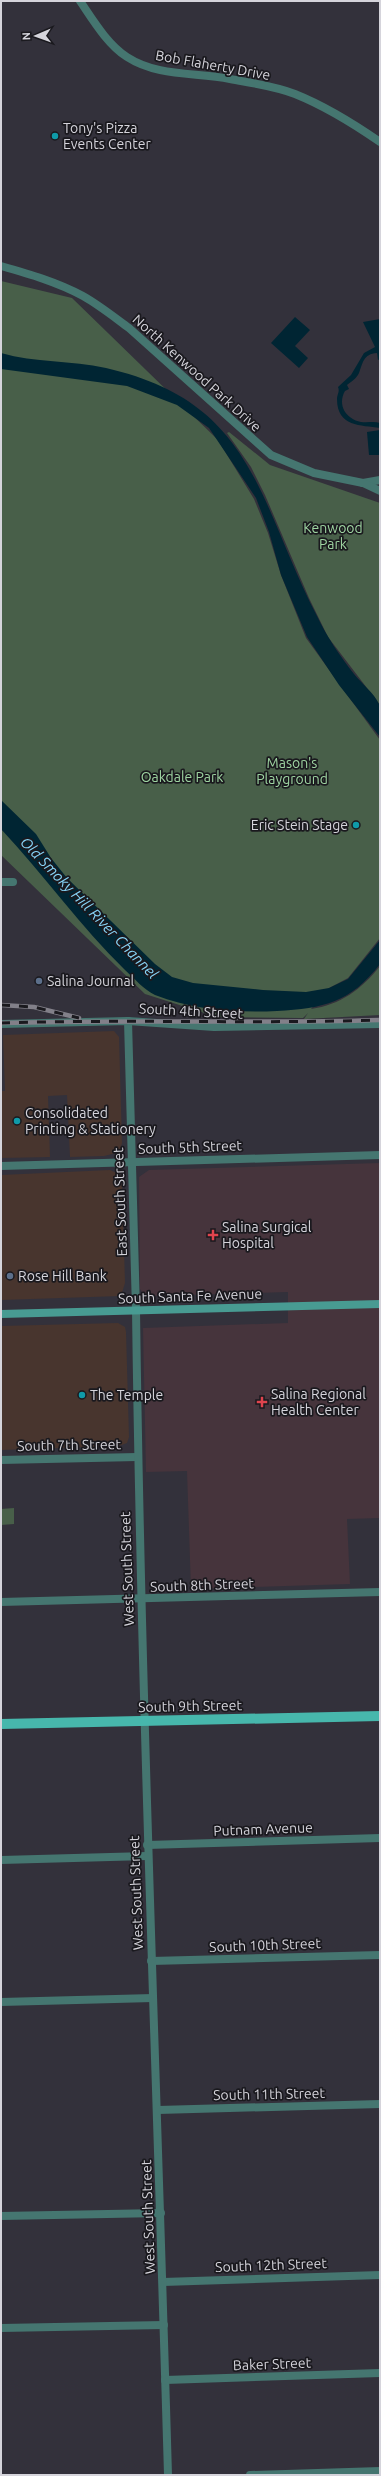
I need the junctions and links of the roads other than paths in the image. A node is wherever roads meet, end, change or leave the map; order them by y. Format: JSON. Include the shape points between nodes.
{"nodes":[{"id":1,"x":80,"y":1,"type":"edge"},
{"id":2,"x":380,"y":142,"type":"edge"},
{"id":3,"x":1,"y":266,"type":"edge"},
{"id":4,"x":380,"y":480,"type":"edge"},
{"id":5,"x":363,"y":484,"type":"junction"},
{"id":6,"x":380,"y":491,"type":"edge"},
{"id":7,"x":1,"y":882,"type":"edge"},
{"id":8,"x":13,"y":882,"type":"dead end"},
{"id":9,"x":128,"y":1021,"type":"junction"},
{"id":10,"x":1,"y":1024,"type":"edge"},
{"id":11,"x":380,"y":1024,"type":"edge"},
{"id":12,"x":380,"y":1154,"type":"edge"},
{"id":13,"x":132,"y":1162,"type":"junction"},
{"id":14,"x":1,"y":1166,"type":"edge"},
{"id":15,"x":380,"y":1304,"type":"edge"},
{"id":16,"x":136,"y":1310,"type":"junction"},
{"id":17,"x":1,"y":1314,"type":"edge"},
{"id":18,"x":137,"y":1457,"type":"junction"},
{"id":19,"x":1,"y":1460,"type":"edge"},
{"id":20,"x":380,"y":1592,"type":"edge"},
{"id":21,"x":141,"y":1599,"type":"junction"},
{"id":22,"x":1,"y":1602,"type":"edge"},
{"id":23,"x":380,"y":1716,"type":"edge"},
{"id":24,"x":143,"y":1721,"type":"junction"},
{"id":25,"x":1,"y":1724,"type":"edge"},
{"id":26,"x":380,"y":1838,"type":"edge"},
{"id":27,"x":147,"y":1845,"type":"junction"},
{"id":28,"x":147,"y":1856,"type":"junction"},
{"id":29,"x":1,"y":1860,"type":"edge"},
{"id":30,"x":380,"y":1955,"type":"edge"},
{"id":31,"x":151,"y":1961,"type":"junction"},
{"id":32,"x":153,"y":1998,"type":"junction"},
{"id":33,"x":1,"y":2002,"type":"edge"},
{"id":34,"x":380,"y":2104,"type":"edge"},
{"id":35,"x":158,"y":2110,"type":"junction"},
{"id":36,"x":161,"y":2213,"type":"junction"},
{"id":37,"x":1,"y":2216,"type":"edge"},
{"id":38,"x":380,"y":2275,"type":"edge"},
{"id":39,"x":163,"y":2282,"type":"junction"},
{"id":40,"x":164,"y":2325,"type":"junction"},
{"id":41,"x":1,"y":2328,"type":"edge"},
{"id":42,"x":380,"y":2373,"type":"edge"},
{"id":43,"x":165,"y":2380,"type":"junction"},
{"id":44,"x":380,"y":2471,"type":"edge"},
{"id":45,"x":168,"y":2475,"type":"edge"},
{"id":46,"x":250,"y":2475,"type":"edge"}],
"edges":[{"from":1,"to":2,"type":"street","name":"Bob Flaherty Drive","via":[[103,34],[126,56],[141,65],[165,72],[228,78],[294,94],[356,126]]},
{"from":3,"to":5,"type":"street","name":"North Kenwood Park Drive","via":[[54,282],[84,296],[104,310],[129,328],[271,455],[314,473]]},
{"from":4,"to":5,"type":"street"},
{"from":5,"to":6,"type":"street","name":"North Kenwood Park Drive"},
{"from":7,"to":8,"type":"street"},
{"from":9,"to":10,"type":"street","name":"South 4th Street"},
{"from":9,"to":11,"type":"street","name":"South 4th Street","via":[[214,1027]]},
{"from":9,"to":13,"type":"street","name":"East South Street"},
{"from":12,"to":13,"type":"street","name":"South 5th Street"},
{"from":13,"to":14,"type":"street","name":"South 5th Street"},
{"from":13,"to":16,"type":"street","name":"East South Street"},
{"from":15,"to":16,"type":"main road","name":"South Santa Fe Avenue"},
{"from":16,"to":17,"type":"main road","name":"South Santa Fe Avenue"},
{"from":16,"to":18,"type":"street","name":"West South Street"},
{"from":18,"to":19,"type":"street","name":"South 7th Street"},
{"from":18,"to":21,"type":"street","name":"West South Street"},
{"from":20,"to":21,"type":"street","name":"South 8th Street"},
{"from":21,"to":22,"type":"street","name":"South 8th Street"},
{"from":21,"to":24,"type":"street","name":"West South Street"},
{"from":23,"to":24,"type":"main road","name":"South 9th Street"},
{"from":24,"to":25,"type":"main road","name":"South 9th Street"},
{"from":24,"to":27,"type":"street","name":"West South Street"},
{"from":26,"to":27,"type":"street","name":"Putnam Avenue"},
{"from":27,"to":28,"type":"street","name":"West South Street"},
{"from":28,"to":29,"type":"street"},
{"from":28,"to":31,"type":"street","name":"West South Street"},
{"from":30,"to":31,"type":"street","name":"South 10th Street"},
{"from":31,"to":32,"type":"street","name":"West South Street"},
{"from":32,"to":33,"type":"street"},
{"from":32,"to":35,"type":"street","name":"West South Street"},
{"from":34,"to":35,"type":"street","name":"South 11th Street"},
{"from":35,"to":36,"type":"street","name":"West South Street"},
{"from":36,"to":37,"type":"street"},
{"from":36,"to":39,"type":"street","name":"West South Street"},
{"from":38,"to":39,"type":"street","name":"South 12th Street"},
{"from":39,"to":40,"type":"street","name":"West South Street"},
{"from":40,"to":41,"type":"street"},
{"from":40,"to":43,"type":"street","name":"West South Street"},
{"from":42,"to":43,"type":"street","name":"Baker Street"},
{"from":43,"to":45,"type":"street","name":"West South Street"},
{"from":44,"to":46,"type":"street"}]}
